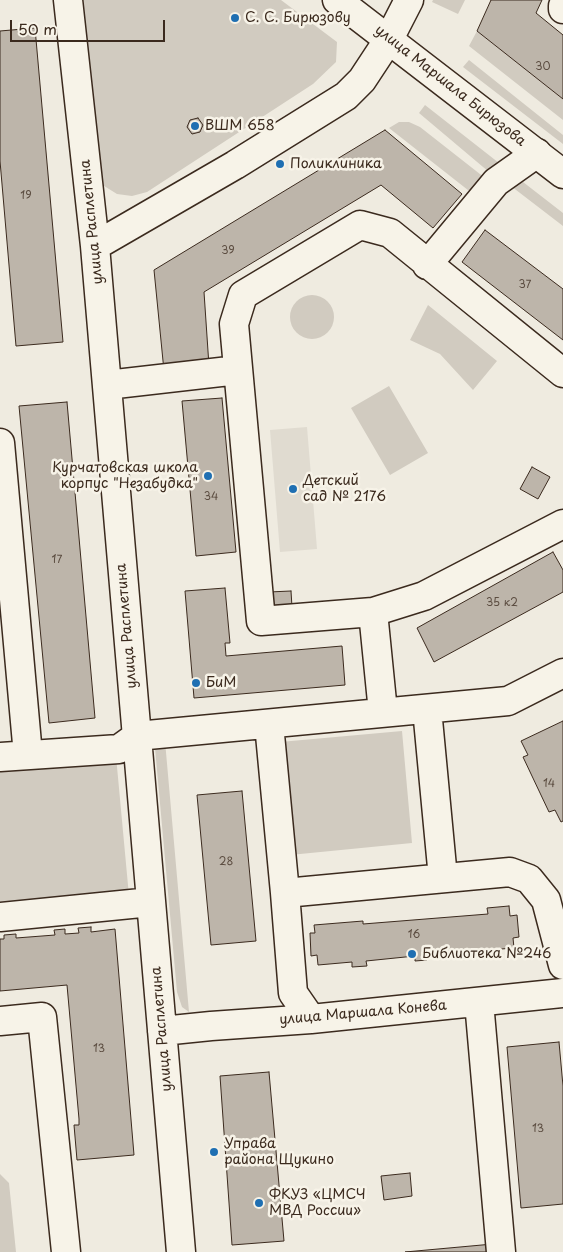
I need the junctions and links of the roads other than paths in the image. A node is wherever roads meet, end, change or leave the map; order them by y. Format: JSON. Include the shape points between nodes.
{"nodes":[{"id":1,"x":68,"y":0,"type":"edge"},
{"id":2,"x":337,"y":0,"type":"edge"},
{"id":3,"x":409,"y":0,"type":"edge"},
{"id":4,"x":389,"y":39,"type":"junction"},
{"id":5,"x":537,"y":153,"type":"junction"},
{"id":6,"x":563,"y":174,"type":"edge"},
{"id":7,"x":95,"y":246,"type":"junction"},
{"id":8,"x":428,"y":265,"type":"junction"},
{"id":9,"x":238,"y":370,"type":"junction"},
{"id":10,"x":563,"y":373,"type":"edge"},
{"id":11,"x":107,"y":385,"type":"junction"},
{"id":12,"x":0,"y":443,"type":"edge"},
{"id":13,"x":563,"y":524,"type":"edge"},
{"id":14,"x":373,"y":612,"type":"junction"},
{"id":15,"x":563,"y":673,"type":"edge"},
{"id":16,"x":427,"y":709,"type":"junction"},
{"id":17,"x":383,"y":712,"type":"junction"},
{"id":18,"x":269,"y":724,"type":"junction"},
{"id":19,"x":137,"y":736,"type":"junction"},
{"id":20,"x":28,"y":755,"type":"junction"},
{"id":21,"x":0,"y":757,"type":"edge"},
{"id":22,"x":443,"y":878,"type":"junction"},
{"id":23,"x":285,"y":893,"type":"junction"},
{"id":24,"x":151,"y":902,"type":"junction"},
{"id":25,"x":0,"y":917,"type":"edge"},
{"id":26,"x":563,"y":965,"type":"edge"},
{"id":27,"x":563,"y":993,"type":"edge"},
{"id":28,"x":480,"y":1002,"type":"junction"},
{"id":29,"x":311,"y":1019,"type":"junction"},
{"id":30,"x":0,"y":1021,"type":"edge"},
{"id":31,"x":162,"y":1031,"type":"junction"},
{"id":32,"x":66,"y":1252,"type":"edge"},
{"id":33,"x":181,"y":1252,"type":"edge"},
{"id":34,"x":501,"y":1252,"type":"edge"}],
"edges":[{"from":1,"to":7,"type":"street","name":"улица Расплетина"},
{"from":2,"to":4,"type":"street","name":"улица Маршала Бирюзова"},
{"from":3,"to":4,"type":"street"},
{"from":4,"to":5,"type":"street","name":"улица Маршала Бирюзова"},
{"from":4,"to":7,"type":"street","via":[[362,80],[346,96]]},
{"from":5,"to":6,"type":"street","name":"улица Маршала Бирюзова"},
{"from":5,"to":8,"type":"street","via":[[496,182]]},
{"from":7,"to":11,"type":"street","name":"улица Расплетина"},
{"from":8,"to":9,"type":"street","via":[[390,233],[360,225],[243,294],[234,324]]},
{"from":8,"to":10,"type":"street"},
{"from":9,"to":11,"type":"street"},
{"from":9,"to":14,"type":"street","via":[[262,621]]},
{"from":11,"to":19,"type":"street","name":"улица Расплетина"},
{"from":12,"to":20,"type":"street"},
{"from":13,"to":14,"type":"street","via":[[424,596]]},
{"from":14,"to":17,"type":"street"},
{"from":15,"to":16,"type":"street","via":[[508,701]]},
{"from":16,"to":17,"type":"street"},
{"from":16,"to":22,"type":"street"},
{"from":17,"to":18,"type":"street"},
{"from":18,"to":19,"type":"street"},
{"from":18,"to":23,"type":"street"},
{"from":19,"to":20,"type":"street","via":[[119,749]]},
{"from":19,"to":24,"type":"street","name":"улица Расплетина"},
{"from":20,"to":21,"type":"street"},
{"from":22,"to":23,"type":"street"},
{"from":22,"to":26,"type":"street","via":[[510,872],[529,879],[546,900]]},
{"from":23,"to":29,"type":"street","via":[[293,993]]},
{"from":24,"to":25,"type":"street"},
{"from":24,"to":31,"type":"street","name":"улица Расплетина"},
{"from":27,"to":28,"type":"street","name":"улица Маршала Конева"},
{"from":28,"to":29,"type":"street","name":"улица Маршала Конева"},
{"from":28,"to":34,"type":"street"},
{"from":29,"to":31,"type":"street","name":"улица Маршала Конева"},
{"from":30,"to":32,"type":"street","via":[[42,1017]]},
{"from":31,"to":33,"type":"street","name":"улица Расплетина"}]}
